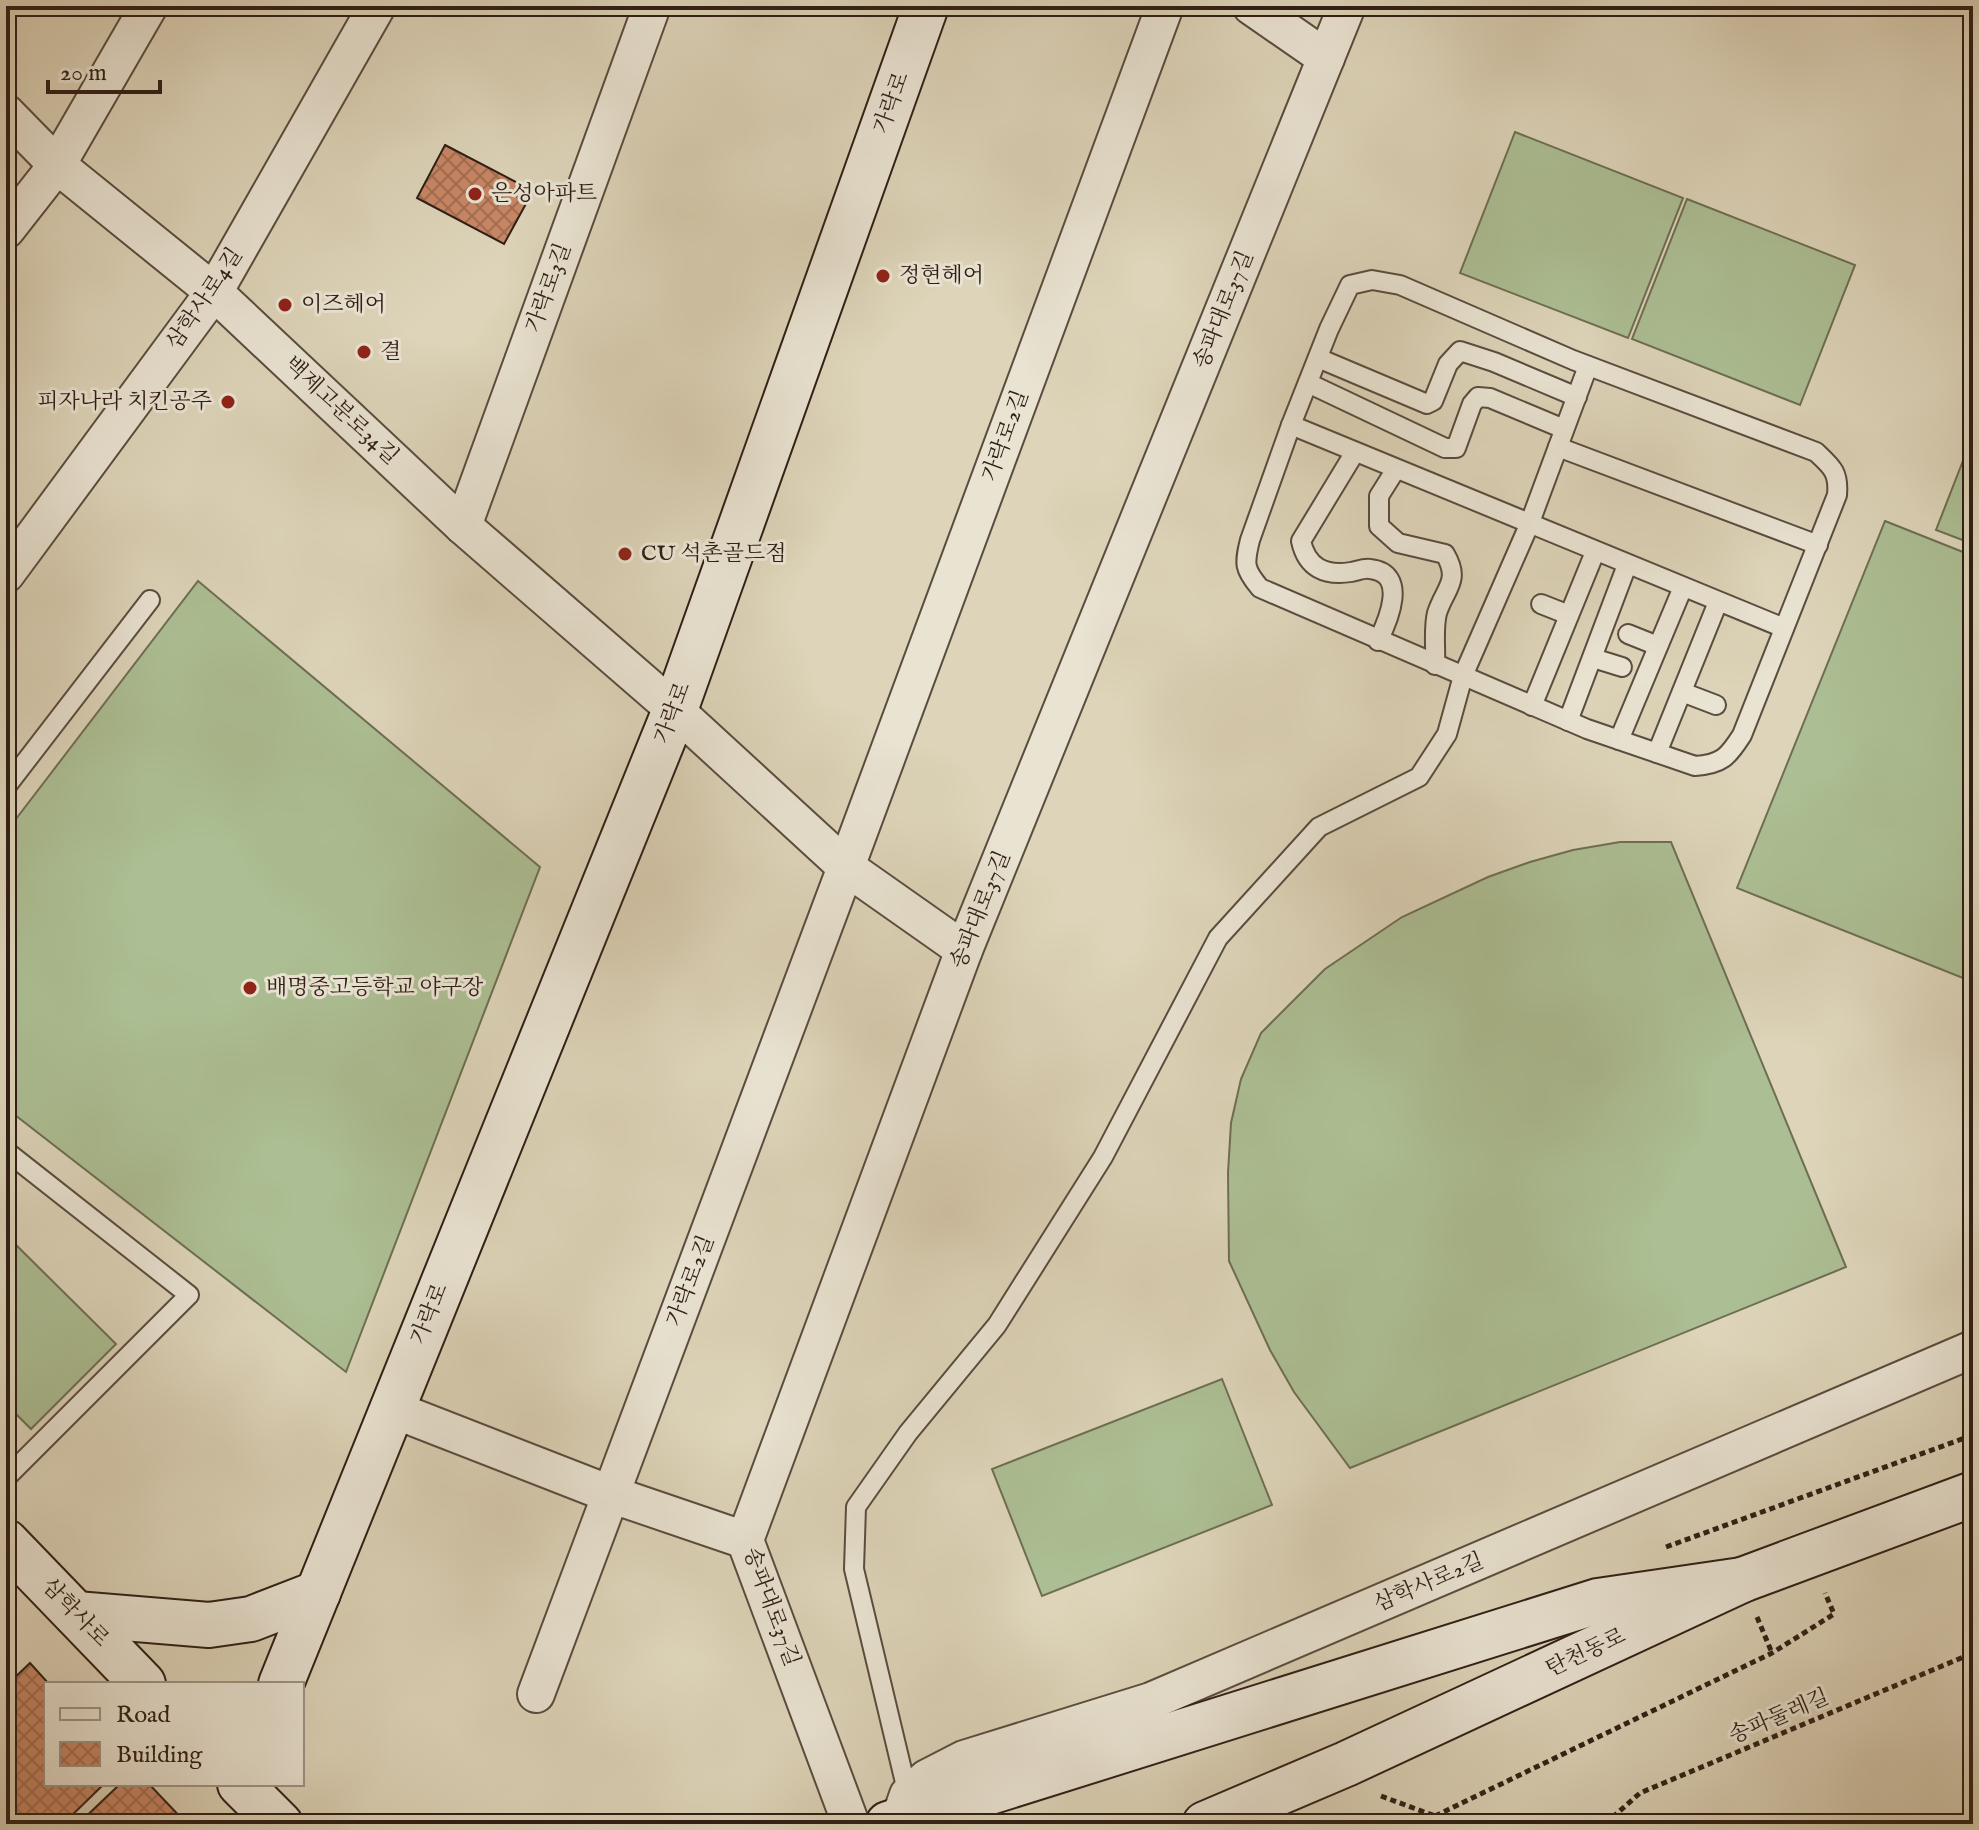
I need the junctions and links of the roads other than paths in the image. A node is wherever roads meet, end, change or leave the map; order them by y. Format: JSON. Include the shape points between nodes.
{"nodes":[{"id":1,"x":149,"y":6,"type":"edge"},
{"id":2,"x":377,"y":6,"type":"edge"},
{"id":3,"x":652,"y":6,"type":"edge"},
{"id":4,"x":926,"y":6,"type":"edge"},
{"id":5,"x":1165,"y":6,"type":"edge"},
{"id":6,"x":1251,"y":6,"type":"edge"},
{"id":7,"x":1347,"y":6,"type":"edge"},
{"id":8,"x":1326,"y":58,"type":"junction"},
{"id":9,"x":6,"y":113,"type":"edge"},
{"id":10,"x":57,"y":165,"type":"junction"},
{"id":11,"x":6,"y":230,"type":"edge"},
{"id":12,"x":214,"y":292,"type":"junction"},
{"id":13,"x":1318,"y":358,"type":"junction"},
{"id":14,"x":1588,"y":366,"type":"junction"},
{"id":15,"x":1308,"y":383,"type":"junction"},
{"id":16,"x":1577,"y":397,"type":"junction"},
{"id":17,"x":1291,"y":425,"type":"junction"},
{"id":18,"x":1564,"y":429,"type":"junction"},
{"id":19,"x":1558,"y":447,"type":"junction"},
{"id":20,"x":1355,"y":452,"type":"junction"},
{"id":21,"x":1396,"y":469,"type":"junction"},
{"id":22,"x":1529,"y":525,"type":"junction"},
{"id":23,"x":463,"y":526,"type":"junction"},
{"id":24,"x":1818,"y":545,"type":"junction"},
{"id":25,"x":1595,"y":552,"type":"junction"},
{"id":26,"x":1627,"y":565,"type":"junction"},
{"id":27,"x":6,"y":574,"type":"edge"},
{"id":28,"x":1683,"y":587,"type":"junction"},
{"id":29,"x":150,"y":600,"type":"dead end"},
{"id":30,"x":1718,"y":602,"type":"junction"},
{"id":31,"x":1541,"y":604,"type":"dead end"},
{"id":32,"x":1569,"y":615,"type":"junction"},
{"id":33,"x":1784,"y":628,"type":"junction"},
{"id":34,"x":1628,"y":634,"type":"dead end"},
{"id":35,"x":1378,"y":641,"type":"junction"},
{"id":36,"x":1658,"y":646,"type":"junction"},
{"id":37,"x":1593,"y":658,"type":"junction"},
{"id":38,"x":1435,"y":665,"type":"junction"},
{"id":39,"x":1622,"y":667,"type":"dead end"},
{"id":40,"x":1463,"y":676,"type":"junction"},
{"id":41,"x":1682,"y":692,"type":"junction"},
{"id":42,"x":1716,"y":705,"type":"dead end"},
{"id":43,"x":1532,"y":706,"type":"junction"},
{"id":44,"x":675,"y":710,"type":"junction"},
{"id":45,"x":1568,"y":721,"type":"junction"},
{"id":46,"x":1619,"y":740,"type":"junction"},
{"id":47,"x":1657,"y":753,"type":"junction"},
{"id":48,"x":6,"y":787,"type":"edge"},
{"id":49,"x":846,"y":867,"type":"junction"},
{"id":50,"x":964,"y":950,"type":"junction"},
{"id":51,"x":6,"y":1151,"type":"edge"},
{"id":52,"x":1973,"y":1349,"type":"edge"},
{"id":53,"x":392,"y":1409,"type":"junction"},
{"id":54,"x":6,"y":1478,"type":"edge"},
{"id":55,"x":611,"y":1494,"type":"junction"},
{"id":56,"x":1973,"y":1494,"type":"edge"},
{"id":57,"x":745,"y":1540,"type":"junction"},
{"id":58,"x":6,"y":1542,"type":"edge"},
{"id":59,"x":318,"y":1593,"type":"junction"},
{"id":60,"x":1756,"y":1596,"type":"junction"},
{"id":61,"x":76,"y":1614,"type":"junction"},
{"id":62,"x":141,"y":1682,"type":"edge"},
{"id":63,"x":282,"y":1682,"type":"edge"},
{"id":64,"x":536,"y":1694,"type":"dead end"},
{"id":65,"x":243,"y":1786,"type":"edge"},
{"id":66,"x":898,"y":1813,"type":"edge"},
{"id":67,"x":280,"y":1824,"type":"edge"},
{"id":68,"x":851,"y":1824,"type":"edge"},
{"id":69,"x":1205,"y":1824,"type":"edge"}],
"edges":[{"from":1,"to":10,"type":"street"},
{"from":2,"to":12,"type":"street","name":"삼학사로4길"},
{"from":3,"to":23,"type":"street","name":"가락로3길"},
{"from":4,"to":44,"type":"street","name":"가락로"},
{"from":5,"to":49,"type":"street","name":"가락로2길"},
{"from":6,"to":8,"type":"street"},
{"from":7,"to":8,"type":"street","name":"송파대로37길"},
{"from":8,"to":50,"type":"street","name":"송파대로37길"},
{"from":9,"to":10,"type":"street","name":"백제고분로34길"},
{"from":10,"to":11,"type":"street"},
{"from":10,"to":12,"type":"street","name":"백제고분로34길"},
{"from":12,"to":23,"type":"street","name":"백제고분로34길"},
{"from":12,"to":27,"type":"street","name":"삼학사로4길"},
{"from":13,"to":14,"type":"lane","via":[[1350,285],[1372,280],[1400,285]]},
{"from":13,"to":15,"type":"lane"},
{"from":13,"to":16,"type":"lane","via":[[1427,404],[1460,351]]},
{"from":14,"to":16,"type":"lane"},
{"from":14,"to":24,"type":"lane","via":[[1816,452],[1838,480]]},
{"from":15,"to":17,"type":"lane"},
{"from":15,"to":18,"type":"lane","via":[[1445,448],[1456,448],[1478,397]]},
{"from":16,"to":18,"type":"lane"},
{"from":17,"to":20,"type":"lane"},
{"from":17,"to":35,"type":"lane","via":[[1250,540],[1248,575],[1260,588]]},
{"from":18,"to":19,"type":"lane"},
{"from":19,"to":22,"type":"lane"},
{"from":19,"to":24,"type":"lane"},
{"from":20,"to":21,"type":"lane"},
{"from":20,"to":35,"type":"lane","via":[[1301,541],[1304,556],[1317,569],[1331,574],[1369,569],[1391,583],[1390,616]]},
{"from":21,"to":22,"type":"lane"},
{"from":21,"to":38,"type":"lane","via":[[1379,496],[1379,526],[1398,543],[1445,554],[1453,568],[1437,615]]},
{"from":22,"to":25,"type":"lane"},
{"from":22,"to":40,"type":"lane"},
{"from":23,"to":44,"type":"street","name":"백제고분로34길"},
{"from":24,"to":33,"type":"lane"},
{"from":25,"to":26,"type":"lane"},
{"from":25,"to":32,"type":"lane"},
{"from":26,"to":28,"type":"lane"},
{"from":26,"to":37,"type":"lane"},
{"from":28,"to":30,"type":"lane"},
{"from":28,"to":36,"type":"lane"},
{"from":29,"to":48,"type":"lane"},
{"from":30,"to":33,"type":"lane"},
{"from":30,"to":41,"type":"lane"},
{"from":31,"to":32,"type":"lane"},
{"from":32,"to":43,"type":"lane"},
{"from":33,"to":47,"type":"lane","via":[[1729,757],[1695,766]]},
{"from":34,"to":36,"type":"lane"},
{"from":35,"to":38,"type":"lane"},
{"from":36,"to":46,"type":"lane"},
{"from":37,"to":39,"type":"lane"},
{"from":37,"to":45,"type":"lane"},
{"from":38,"to":40,"type":"lane"},
{"from":40,"to":43,"type":"lane"},
{"from":40,"to":66,"type":"lane","via":[[1447,734],[1419,777],[1319,827],[1218,938],[1103,1157],[1005,1312],[856,1507],[854,1569]]},
{"from":41,"to":42,"type":"lane"},
{"from":41,"to":47,"type":"lane"},
{"from":43,"to":45,"type":"lane"},
{"from":44,"to":49,"type":"street"},
{"from":44,"to":53,"type":"street","name":"가락로"},
{"from":45,"to":46,"type":"lane"},
{"from":46,"to":47,"type":"lane"},
{"from":49,"to":50,"type":"street"},
{"from":49,"to":55,"type":"street","name":"가락로2길"},
{"from":50,"to":57,"type":"street","name":"송파대로37길"},
{"from":51,"to":54,"type":"lane","via":[[189,1295]]},
{"from":52,"to":66,"type":"street","name":"삼학사로2길","via":[[1151,1701],[964,1759],[927,1778]]},
{"from":53,"to":55,"type":"street"},
{"from":53,"to":59,"type":"street","name":"가락로"},
{"from":55,"to":57,"type":"street"},
{"from":55,"to":64,"type":"street","name":"가락로2길"},
{"from":56,"to":60,"type":"street","name":"탄천동로"},
{"from":57,"to":68,"type":"street","name":"송파대로37길"},
{"from":58,"to":61,"type":"street","name":"삼학사로"},
{"from":59,"to":61,"type":"street","via":[[251,1619],[209,1625]]},
{"from":59,"to":63,"type":"street","name":"가락로"},
{"from":60,"to":66,"type":"street","via":[[1598,1601]]},
{"from":60,"to":69,"type":"street","name":"탄천동로"},
{"from":61,"to":62,"type":"street","name":"삼학사로"},
{"from":65,"to":67,"type":"street"}]}
